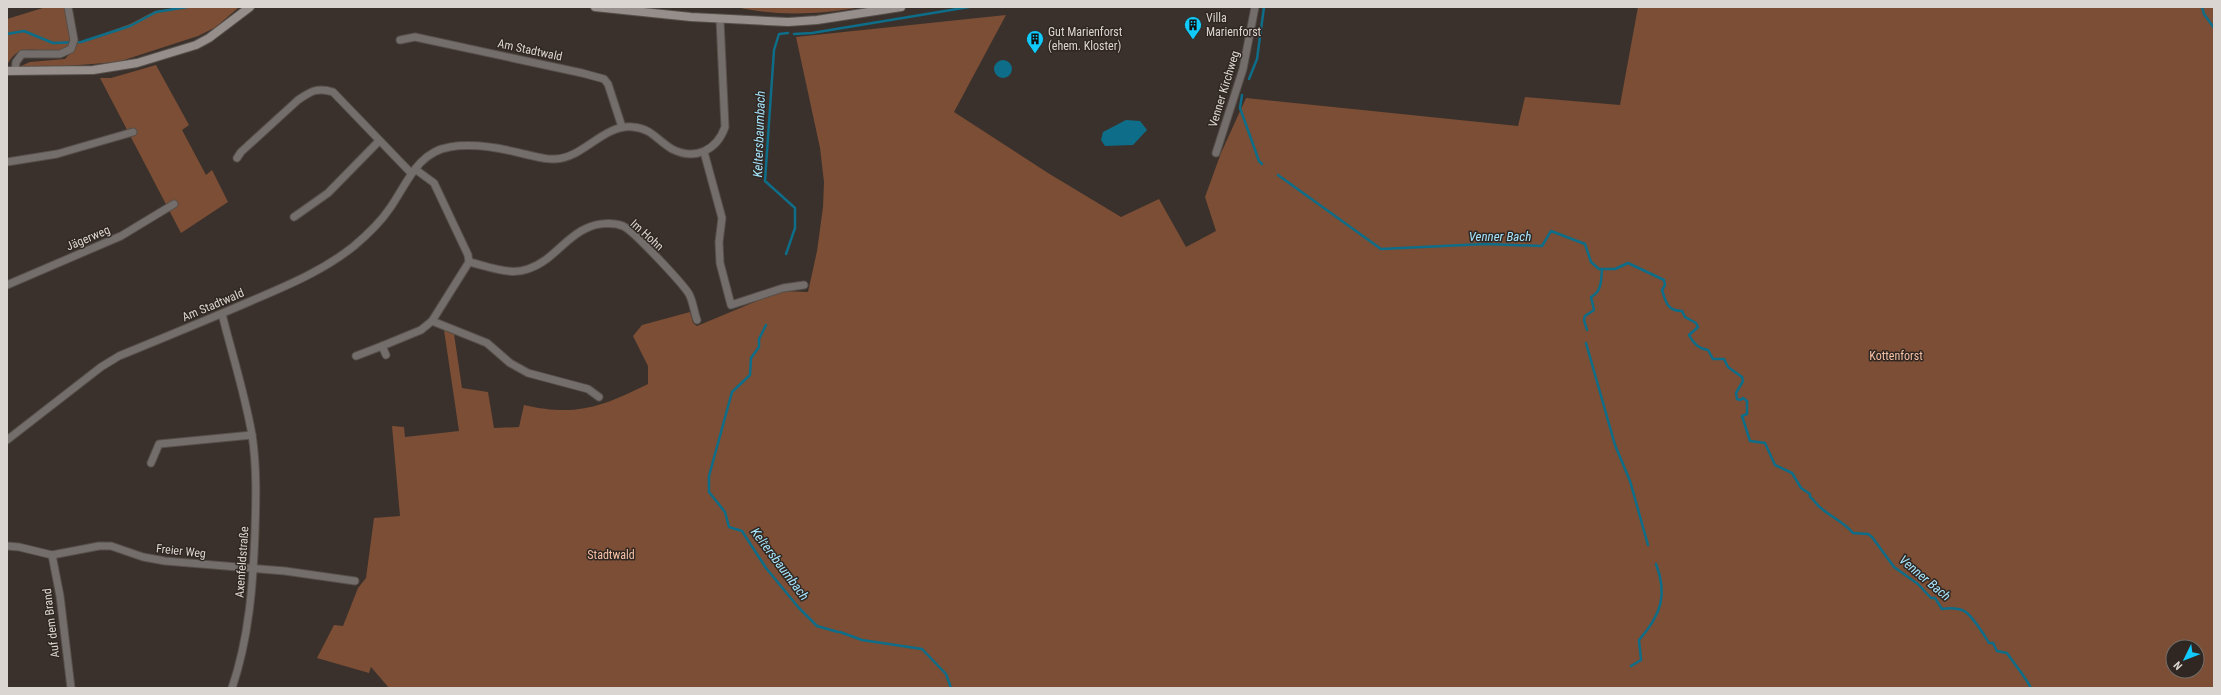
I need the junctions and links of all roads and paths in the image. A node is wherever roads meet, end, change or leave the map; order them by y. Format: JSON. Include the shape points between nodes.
{"nodes":[{"id":1,"x":68,"y":7,"type":"edge"},
{"id":2,"x":250,"y":7,"type":"edge"},
{"id":3,"x":595,"y":7,"type":"edge"},
{"id":4,"x":901,"y":7,"type":"edge"},
{"id":5,"x":1254,"y":7,"type":"edge"},
{"id":6,"x":720,"y":20,"type":"junction"},
{"id":7,"x":400,"y":40,"type":"dead end"},
{"id":8,"x":11,"y":71,"type":"edge"},
{"id":9,"x":622,"y":127,"type":"junction"},
{"id":10,"x":133,"y":132,"type":"dead end"},
{"id":11,"x":379,"y":141,"type":"junction"},
{"id":12,"x":704,"y":152,"type":"junction"},
{"id":13,"x":1216,"y":153,"type":"dead end"},
{"id":14,"x":237,"y":158,"type":"dead end"},
{"id":15,"x":7,"y":162,"type":"edge"},
{"id":16,"x":413,"y":171,"type":"junction"},
{"id":17,"x":174,"y":204,"type":"dead end"},
{"id":18,"x":294,"y":217,"type":"dead end"},
{"id":19,"x":469,"y":262,"type":"junction"},
{"id":20,"x":7,"y":285,"type":"edge"},
{"id":21,"x":804,"y":285,"type":"dead end"},
{"id":22,"x":222,"y":314,"type":"junction"},
{"id":23,"x":697,"y":320,"type":"dead end"},
{"id":24,"x":432,"y":321,"type":"junction"},
{"id":25,"x":382,"y":346,"type":"junction"},
{"id":26,"x":386,"y":355,"type":"dead end"},
{"id":27,"x":356,"y":356,"type":"dead end"},
{"id":28,"x":598,"y":397,"type":"dead end"},
{"id":29,"x":252,"y":435,"type":"junction"},
{"id":30,"x":7,"y":440,"type":"edge"},
{"id":31,"x":152,"y":462,"type":"dead end"},
{"id":32,"x":7,"y":546,"type":"edge"},
{"id":33,"x":52,"y":555,"type":"junction"},
{"id":34,"x":254,"y":570,"type":"junction"},
{"id":35,"x":355,"y":581,"type":"dead end"},
{"id":36,"x":71,"y":688,"type":"edge"},
{"id":37,"x":232,"y":688,"type":"edge"}],
"edges":[{"from":1,"to":8,"type":"street","via":[[74,40],[71,49],[60,54],[22,54]]},
{"from":2,"to":8,"type":"main road","via":[[196,45],[137,63],[93,70]]},
{"from":3,"to":6,"type":"main road"},
{"from":4,"to":6,"type":"main road","via":[[816,20]]},
{"from":5,"to":13,"type":"street","name":"Venner Kirchweg","via":[[1243,69]]},
{"from":6,"to":12,"type":"street","via":[[725,127],[719,141]]},
{"from":7,"to":9,"type":"street","name":"Am Stadtwald","via":[[415,37],[582,72],[604,79]]},
{"from":9,"to":12,"type":"street","via":[[633,126],[650,132],[670,148],[682,153]]},
{"from":9,"to":16,"type":"street","name":"Am Stadtwald","via":[[570,155],[557,159],[497,148],[452,146],[433,153]]},
{"from":10,"to":15,"type":"street","via":[[57,154]]},
{"from":11,"to":14,"type":"street","via":[[333,92],[322,89],[298,100]]},
{"from":11,"to":16,"type":"street"},
{"from":11,"to":18,"type":"street","via":[[328,193]]},
{"from":12,"to":21,"type":"street","via":[[722,218],[720,262],[731,305],[783,288]]},
{"from":16,"to":19,"type":"street","via":[[434,183]]},
{"from":16,"to":22,"type":"street","name":"Am Stadtwald","via":[[390,208],[369,234],[345,253],[309,275]]},
{"from":17,"to":20,"type":"street","name":"Jägerweg","via":[[121,236]]},
{"from":19,"to":23,"type":"street","name":"Im Hohn","via":[[511,272],[528,270],[555,254],[575,234],[589,227],[606,224],[624,226],[644,244],[689,294]]},
{"from":19,"to":24,"type":"street"},
{"from":22,"to":29,"type":"street","name":"Axenfeldstraße","via":[[247,405]]},
{"from":22,"to":30,"type":"street","name":"Am Stadtwald","via":[[119,356]]},
{"from":24,"to":25,"type":"street","via":[[421,330]]},
{"from":24,"to":28,"type":"street","via":[[487,343],[510,363],[528,373],[588,389]]},
{"from":25,"to":26,"type":"street"},
{"from":25,"to":27,"type":"street"},
{"from":29,"to":31,"type":"street","via":[[160,444]]},
{"from":29,"to":34,"type":"street","name":"Axenfeldstraße","via":[[256,508]]},
{"from":32,"to":33,"type":"street","name":"Freier Weg"},
{"from":33,"to":34,"type":"street","name":"Freier Weg","via":[[111,546],[143,557],[165,561]]},
{"from":33,"to":36,"type":"street","name":"Auf dem Brand","via":[[60,596]]},
{"from":34,"to":35,"type":"street","name":"Freier Weg","via":[[285,571]]},
{"from":34,"to":37,"type":"street","name":"Axenfeldstraße","via":[[240,666]]}]}
